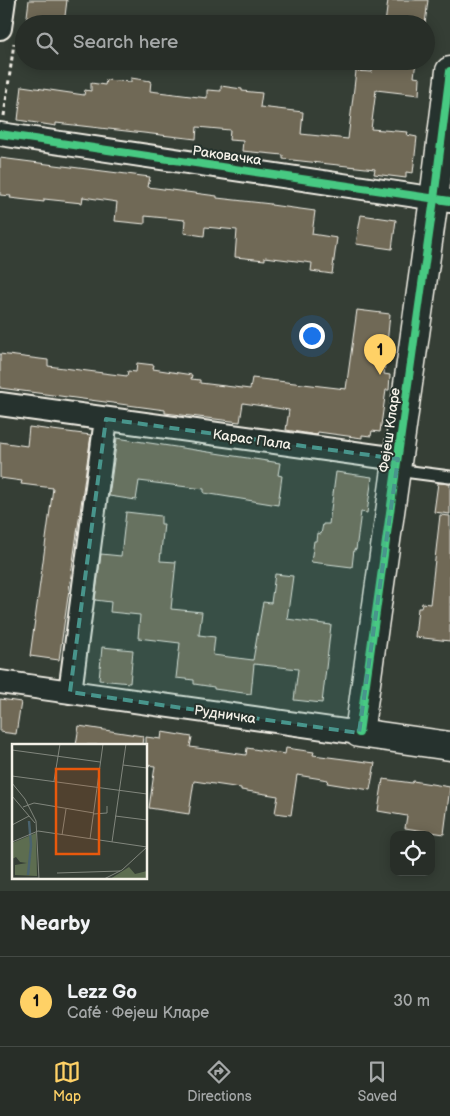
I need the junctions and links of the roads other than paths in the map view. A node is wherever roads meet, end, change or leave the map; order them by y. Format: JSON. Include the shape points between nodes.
{"nodes":[{"id":1,"x":4,"y":0,"type":"edge"},
{"id":2,"x":7,"y":34,"type":"edge"},
{"id":3,"x":450,"y":71,"type":"edge"},
{"id":4,"x":1,"y":134,"type":"edge"},
{"id":5,"x":442,"y":200,"type":"edge"},
{"id":6,"x":0,"y":404,"type":"edge"},
{"id":7,"x":106,"y":419,"type":"junction"},
{"id":8,"x":397,"y":464,"type":"junction"},
{"id":9,"x":450,"y":478,"type":"edge"},
{"id":10,"x":0,"y":682,"type":"edge"},
{"id":11,"x":70,"y":692,"type":"junction"},
{"id":12,"x":359,"y":733,"type":"junction"},
{"id":13,"x":450,"y":746,"type":"edge"}],
"edges":[{"from":1,"to":2,"type":"street"},
{"from":3,"to":5,"type":"street","name":"Фејеш Кларе"},
{"from":4,"to":5,"type":"street","name":"Раковачка"},
{"from":5,"to":8,"type":"street","name":"Фејеш Кларе"},
{"from":6,"to":7,"type":"street","name":"Карас Пала"},
{"from":7,"to":8,"type":"street","name":"Карас Пала"},
{"from":7,"to":11,"type":"street"},
{"from":8,"to":9,"type":"lane"},
{"from":8,"to":12,"type":"street","name":"Фејеш Кларе"},
{"from":10,"to":11,"type":"street","name":"Рудничка"},
{"from":11,"to":12,"type":"street","name":"Рудничка"},
{"from":12,"to":13,"type":"street","name":"Рудничка"}]}
